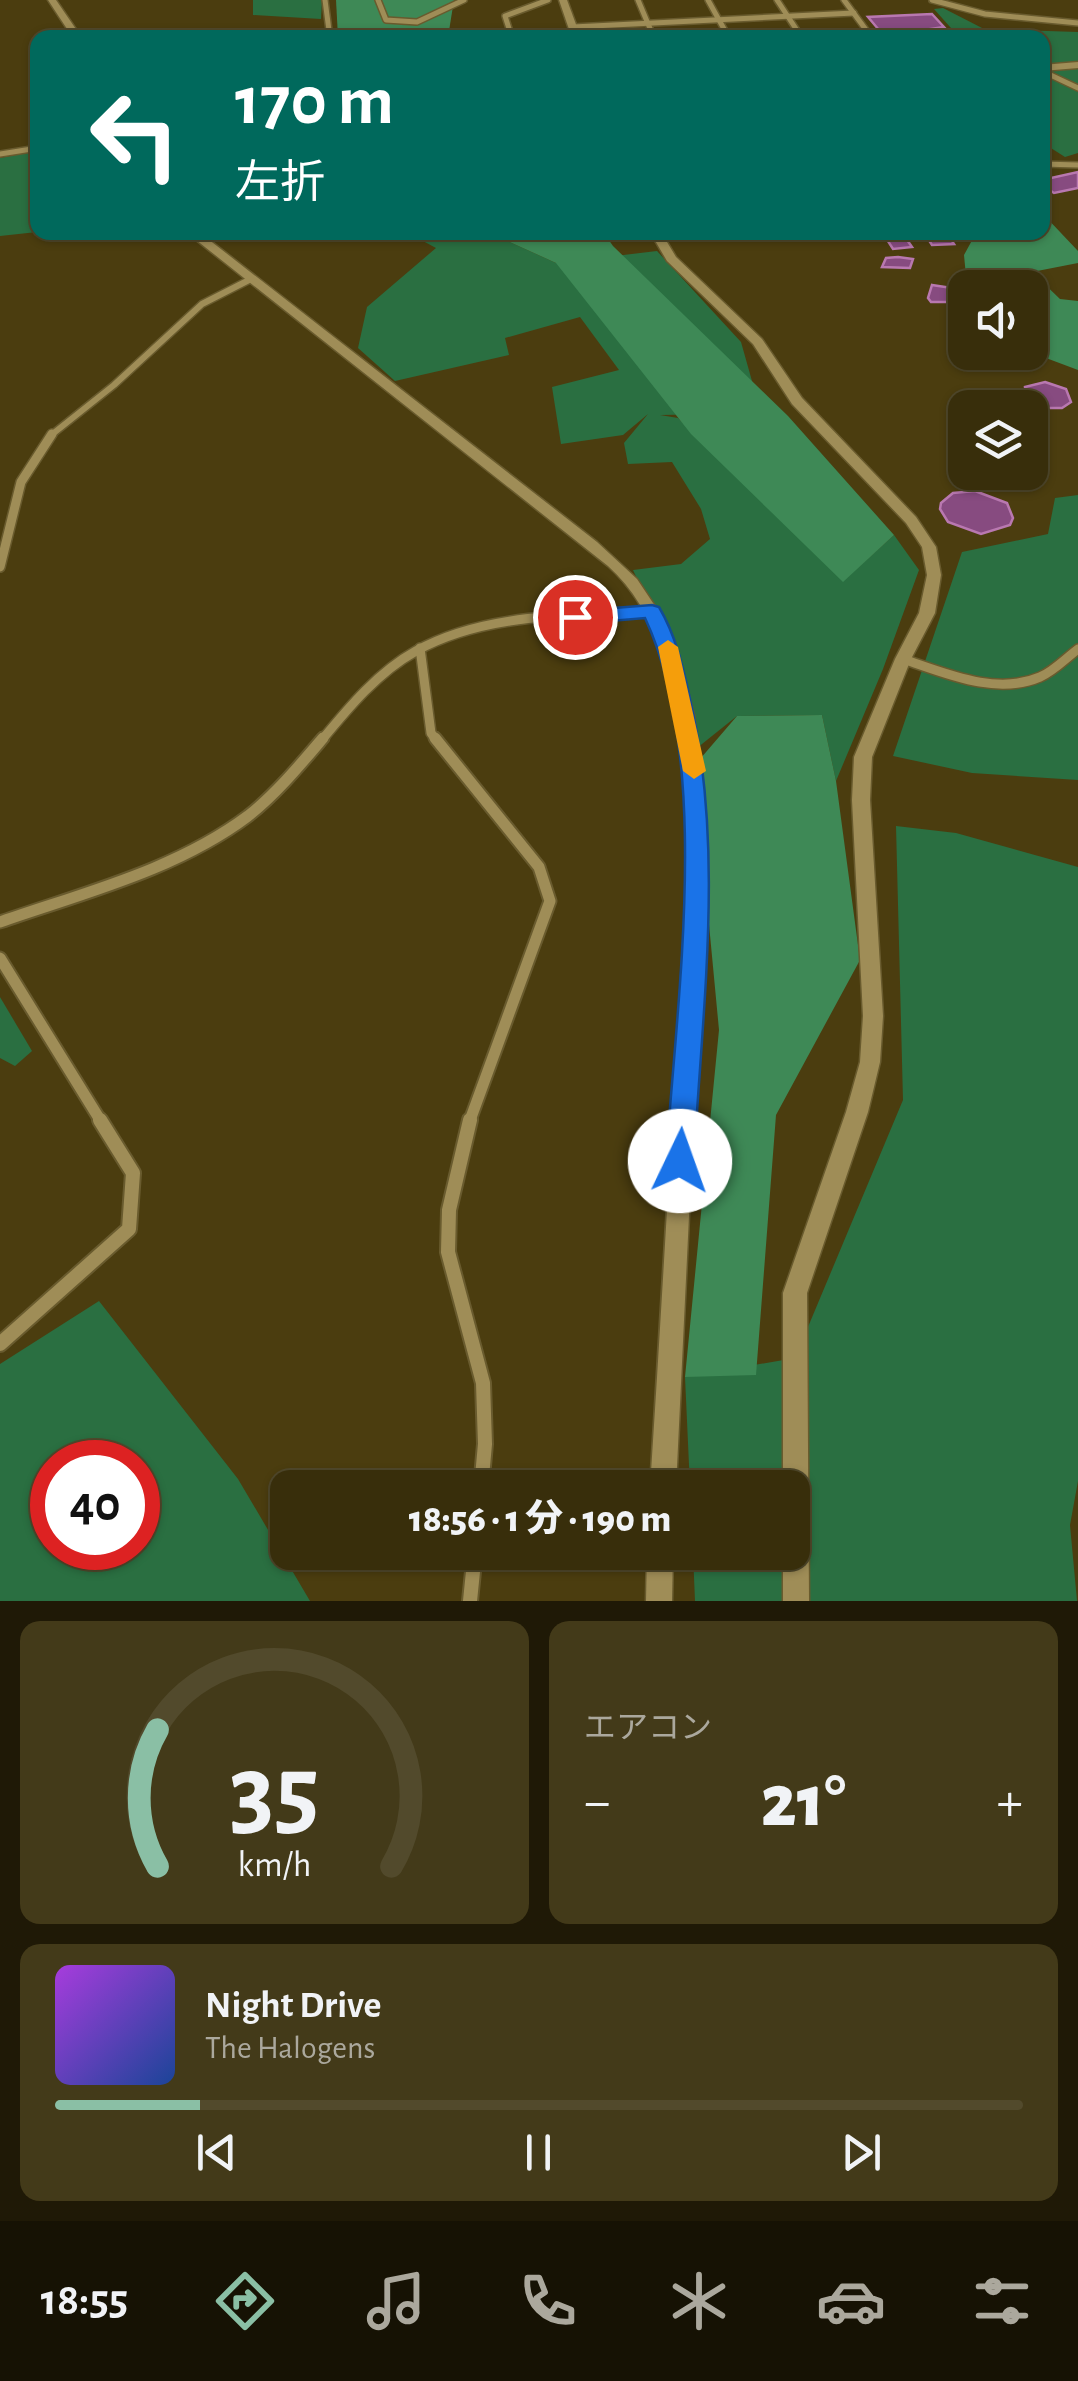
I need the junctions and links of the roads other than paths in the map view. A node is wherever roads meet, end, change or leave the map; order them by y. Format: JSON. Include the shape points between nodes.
{"nodes":[{"id":1,"x":52,"y":0,"type":"edge"},
{"id":2,"x":325,"y":0,"type":"edge"},
{"id":3,"x":378,"y":0,"type":"edge"},
{"id":4,"x":464,"y":0,"type":"edge"},
{"id":5,"x":548,"y":0,"type":"edge"},
{"id":6,"x":563,"y":0,"type":"edge"},
{"id":7,"x":638,"y":0,"type":"edge"},
{"id":8,"x":708,"y":0,"type":"edge"},
{"id":9,"x":777,"y":0,"type":"edge"},
{"id":10,"x":844,"y":0,"type":"edge"},
{"id":11,"x":932,"y":0,"type":"edge"},
{"id":12,"x":854,"y":14,"type":"junction"},
{"id":13,"x":788,"y":16,"type":"junction"},
{"id":14,"x":720,"y":20,"type":"junction"},
{"id":15,"x":1078,"y":23,"type":"edge"},
{"id":16,"x":648,"y":24,"type":"junction"},
{"id":17,"x":73,"y":30,"type":"edge"},
{"id":18,"x":329,"y":30,"type":"edge"},
{"id":19,"x":509,"y":30,"type":"edge"},
{"id":20,"x":574,"y":30,"type":"edge"},
{"id":21,"x":593,"y":30,"type":"edge"},
{"id":22,"x":651,"y":30,"type":"edge"},
{"id":23,"x":725,"y":30,"type":"edge"},
{"id":24,"x":797,"y":30,"type":"edge"},
{"id":25,"x":866,"y":30,"type":"edge"},
{"id":26,"x":1078,"y":65,"type":"edge"},
{"id":27,"x":1050,"y":68,"type":"edge"},
{"id":28,"x":1050,"y":73,"type":"edge"},
{"id":29,"x":1078,"y":88,"type":"edge"},
{"id":30,"x":30,"y":149,"type":"edge"},
{"id":31,"x":0,"y":154,"type":"edge"},
{"id":32,"x":1078,"y":161,"type":"edge"},
{"id":33,"x":1050,"y":163,"type":"edge"},
{"id":34,"x":201,"y":240,"type":"edge"},
{"id":35,"x":657,"y":240,"type":"edge"},
{"id":36,"x":249,"y":280,"type":"junction"},
{"id":37,"x":0,"y":566,"type":"edge"},
{"id":38,"x":652,"y":611,"type":"junction"},
{"id":39,"x":420,"y":648,"type":"junction"},
{"id":40,"x":1078,"y":649,"type":"edge"},
{"id":41,"x":903,"y":659,"type":"junction"},
{"id":42,"x":0,"y":922,"type":"edge"},
{"id":43,"x":0,"y":958,"type":"edge"},
{"id":44,"x":0,"y":1344,"type":"edge"},
{"id":45,"x":483,"y":1470,"type":"edge"},
{"id":46,"x":664,"y":1470,"type":"edge"},
{"id":47,"x":473,"y":1570,"type":"edge"},
{"id":48,"x":659,"y":1570,"type":"edge"},
{"id":49,"x":470,"y":1601,"type":"edge"},
{"id":50,"x":658,"y":1601,"type":"edge"},
{"id":51,"x":796,"y":1601,"type":"edge"}],
"edges":[{"from":1,"to":17,"type":"street"},
{"from":2,"to":18,"type":"street"},
{"from":3,"to":4,"type":"street","via":[[386,20],[409,25]]},
{"from":5,"to":19,"type":"street","via":[[505,16]]},
{"from":6,"to":20,"type":"street"},
{"from":7,"to":16,"type":"street"},
{"from":8,"to":14,"type":"street"},
{"from":9,"to":13,"type":"street"},
{"from":10,"to":12,"type":"street"},
{"from":11,"to":15,"type":"street","via":[[976,12]]},
{"from":12,"to":13,"type":"street"},
{"from":12,"to":25,"type":"street"},
{"from":13,"to":14,"type":"street"},
{"from":13,"to":24,"type":"street"},
{"from":14,"to":16,"type":"street"},
{"from":14,"to":23,"type":"street"},
{"from":16,"to":21,"type":"street"},
{"from":16,"to":22,"type":"street"},
{"from":26,"to":27,"type":"street"},
{"from":28,"to":29,"type":"street"},
{"from":30,"to":31,"type":"street"},
{"from":32,"to":33,"type":"street"},
{"from":34,"to":36,"type":"street"},
{"from":35,"to":41,"type":"street","via":[[740,320],[797,401],[911,520],[929,548],[933,589]]},
{"from":36,"to":37,"type":"street","via":[[202,304],[58,426],[22,482]]},
{"from":36,"to":38,"type":"street","via":[[592,545],[630,579]]},
{"from":38,"to":39,"type":"street","via":[[499,623]]},
{"from":38,"to":46,"type":"street","via":[[672,662],[694,766],[697,860]]},
{"from":39,"to":42,"type":"street","via":[[387,670],[278,790],[228,830],[172,860]]},
{"from":39,"to":45,"type":"street","via":[[431,734],[539,867],[550,901],[462,1143],[448,1210],[448,1252],[483,1383]]},
{"from":40,"to":41,"type":"street","via":[[1040,677],[1014,683],[977,682]]},
{"from":41,"to":51,"type":"street","via":[[863,757],[870,1062],[795,1292]]},
{"from":43,"to":44,"type":"street","via":[[133,1174],[129,1228]]},
{"from":47,"to":49,"type":"street"},
{"from":48,"to":50,"type":"street"}]}
